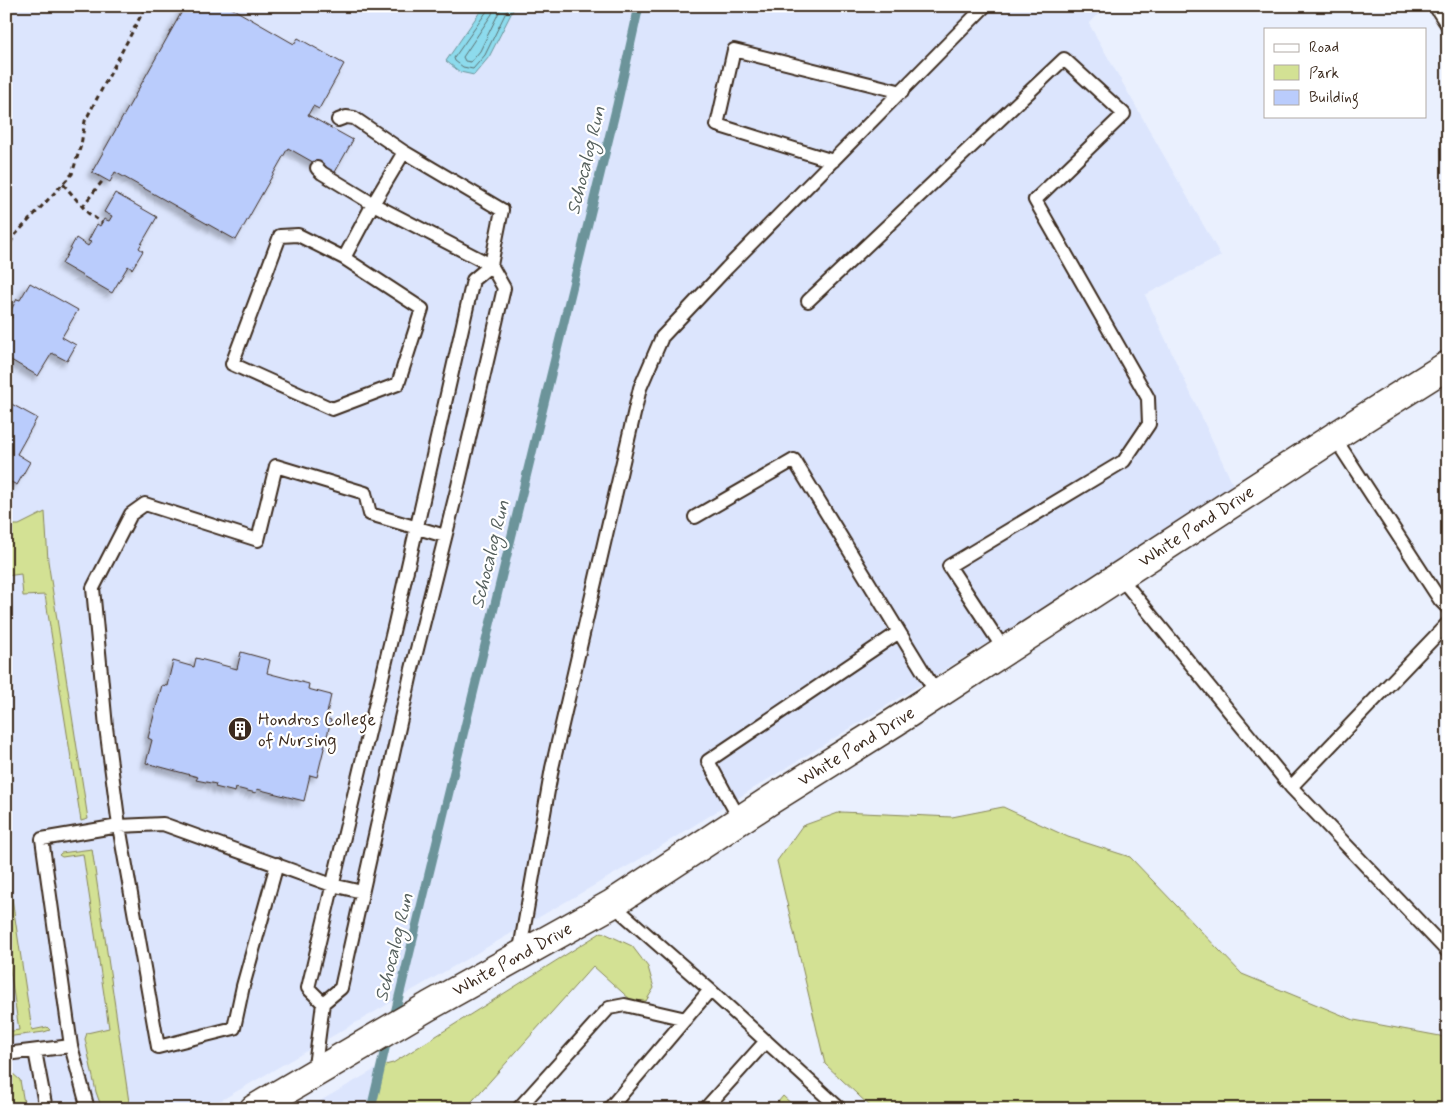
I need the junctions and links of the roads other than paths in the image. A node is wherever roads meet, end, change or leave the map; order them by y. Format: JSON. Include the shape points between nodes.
{"nodes":[{"id":1,"x":985,"y":6,"type":"edge"},
{"id":2,"x":1435,"y":6,"type":"edge"},
{"id":3,"x":1448,"y":26,"type":"edge"},
{"id":4,"x":902,"y":92,"type":"junction"},
{"id":5,"x":338,"y":120,"type":"dead end"},
{"id":6,"x":404,"y":152,"type":"junction"},
{"id":7,"x":833,"y":161,"type":"junction"},
{"id":8,"x":317,"y":168,"type":"dead end"},
{"id":9,"x":373,"y":204,"type":"junction"},
{"id":10,"x":344,"y":258,"type":"junction"},
{"id":11,"x":491,"y":265,"type":"junction"},
{"id":12,"x":808,"y":301,"type":"dead end"},
{"id":13,"x":1448,"y":365,"type":"edge"},
{"id":14,"x":1334,"y":437,"type":"junction"},
{"id":15,"x":695,"y":517,"type":"dead end"},
{"id":16,"x":416,"y":529,"type":"junction"},
{"id":17,"x":445,"y":536,"type":"junction"},
{"id":18,"x":1119,"y":576,"type":"junction"},
{"id":19,"x":1448,"y":608,"type":"edge"},
{"id":20,"x":1448,"y":623,"type":"edge"},
{"id":21,"x":899,"y":632,"type":"junction"},
{"id":22,"x":1004,"y":650,"type":"junction"},
{"id":23,"x":937,"y":694,"type":"junction"},
{"id":24,"x":1291,"y":787,"type":"junction"},
{"id":25,"x":740,"y":820,"type":"junction"},
{"id":26,"x":119,"y":826,"type":"junction"},
{"id":27,"x":277,"y":864,"type":"junction"},
{"id":28,"x":332,"y":885,"type":"junction"},
{"id":29,"x":362,"y":892,"type":"junction"},
{"id":30,"x":612,"y":904,"type":"junction"},
{"id":31,"x":1448,"y":952,"type":"edge"},
{"id":32,"x":519,"y":955,"type":"junction"},
{"id":33,"x":710,"y":990,"type":"junction"},
{"id":34,"x":323,"y":1003,"type":"junction"},
{"id":35,"x":686,"y":1018,"type":"junction"},
{"id":36,"x":766,"y":1041,"type":"junction"},
{"id":37,"x":71,"y":1046,"type":"junction"},
{"id":38,"x":35,"y":1051,"type":"junction"},
{"id":39,"x":6,"y":1054,"type":"edge"},
{"id":40,"x":314,"y":1074,"type":"junction"},
{"id":41,"x":46,"y":1109,"type":"edge"},
{"id":42,"x":88,"y":1109,"type":"edge"},
{"id":43,"x":254,"y":1109,"type":"edge"},
{"id":44,"x":518,"y":1109,"type":"edge"},
{"id":45,"x":609,"y":1109,"type":"edge"},
{"id":46,"x":704,"y":1109,"type":"edge"},
{"id":47,"x":840,"y":1109,"type":"edge"}],
"edges":[{"from":1,"to":4,"type":"lane"},
{"from":2,"to":3,"type":"lane"},
{"from":4,"to":7,"type":"lane"},
{"from":4,"to":7,"type":"lane","via":[[734,50],[717,125]]},
{"from":5,"to":6,"type":"lane","via":[[354,118]]},
{"from":6,"to":9,"type":"lane"},
{"from":6,"to":11,"type":"lane","via":[[502,210]]},
{"from":7,"to":32,"type":"lane","via":[[662,337],[640,388],[552,768]]},
{"from":8,"to":9,"type":"lane"},
{"from":9,"to":10,"type":"lane"},
{"from":9,"to":11,"type":"lane"},
{"from":10,"to":10,"type":"lane","via":[[422,309],[398,384],[332,409],[232,364],[280,236],[298,235]]},
{"from":11,"to":16,"type":"lane","via":[[473,280]]},
{"from":11,"to":17,"type":"lane","via":[[504,288]]},
{"from":12,"to":22,"type":"lane","via":[[1064,60],[1124,114],[1035,200],[1148,398],[1149,424],[1124,461],[949,566]]},
{"from":13,"to":14,"type":"street","name":"White Pond Drive"},
{"from":14,"to":18,"type":"street","name":"White Pond Drive"},
{"from":14,"to":19,"type":"lane"},
{"from":15,"to":21,"type":"lane","via":[[794,460]]},
{"from":16,"to":17,"type":"lane"},
{"from":16,"to":26,"type":"lane","via":[[370,514],[365,493],[276,466],[258,540],[145,504],[131,514],[93,588]]},
{"from":16,"to":28,"type":"lane"},
{"from":17,"to":29,"type":"lane"},
{"from":18,"to":22,"type":"street","name":"White Pond Drive"},
{"from":18,"to":24,"type":"lane"},
{"from":20,"to":24,"type":"lane"},
{"from":21,"to":23,"type":"lane"},
{"from":21,"to":25,"type":"lane","via":[[708,762]]},
{"from":22,"to":23,"type":"street","name":"White Pond Drive"},
{"from":23,"to":25,"type":"street","name":"White Pond Drive"},
{"from":24,"to":31,"type":"lane"},
{"from":25,"to":30,"type":"street","name":"White Pond Drive"},
{"from":26,"to":27,"type":"lane","via":[[162,824]]},
{"from":26,"to":27,"type":"lane","via":[[158,1047],[234,1028]]},
{"from":26,"to":37,"type":"lane","via":[[42,839]]},
{"from":27,"to":28,"type":"lane"},
{"from":28,"to":29,"type":"lane"},
{"from":28,"to":34,"type":"lane","via":[[308,988]]},
{"from":29,"to":34,"type":"lane","via":[[341,988]]},
{"from":30,"to":32,"type":"street","name":"White Pond Drive"},
{"from":30,"to":33,"type":"lane"},
{"from":32,"to":40,"type":"street","name":"White Pond Drive"},
{"from":33,"to":35,"type":"lane"},
{"from":33,"to":36,"type":"lane"},
{"from":34,"to":40,"type":"lane"},
{"from":35,"to":44,"type":"lane","via":[[625,1005],[609,1008]]},
{"from":35,"to":45,"type":"lane"},
{"from":36,"to":46,"type":"lane"},
{"from":36,"to":47,"type":"lane"},
{"from":37,"to":38,"type":"lane"},
{"from":37,"to":42,"type":"lane"},
{"from":38,"to":39,"type":"lane"},
{"from":38,"to":41,"type":"lane"},
{"from":40,"to":43,"type":"street","name":"White Pond Drive"}]}
